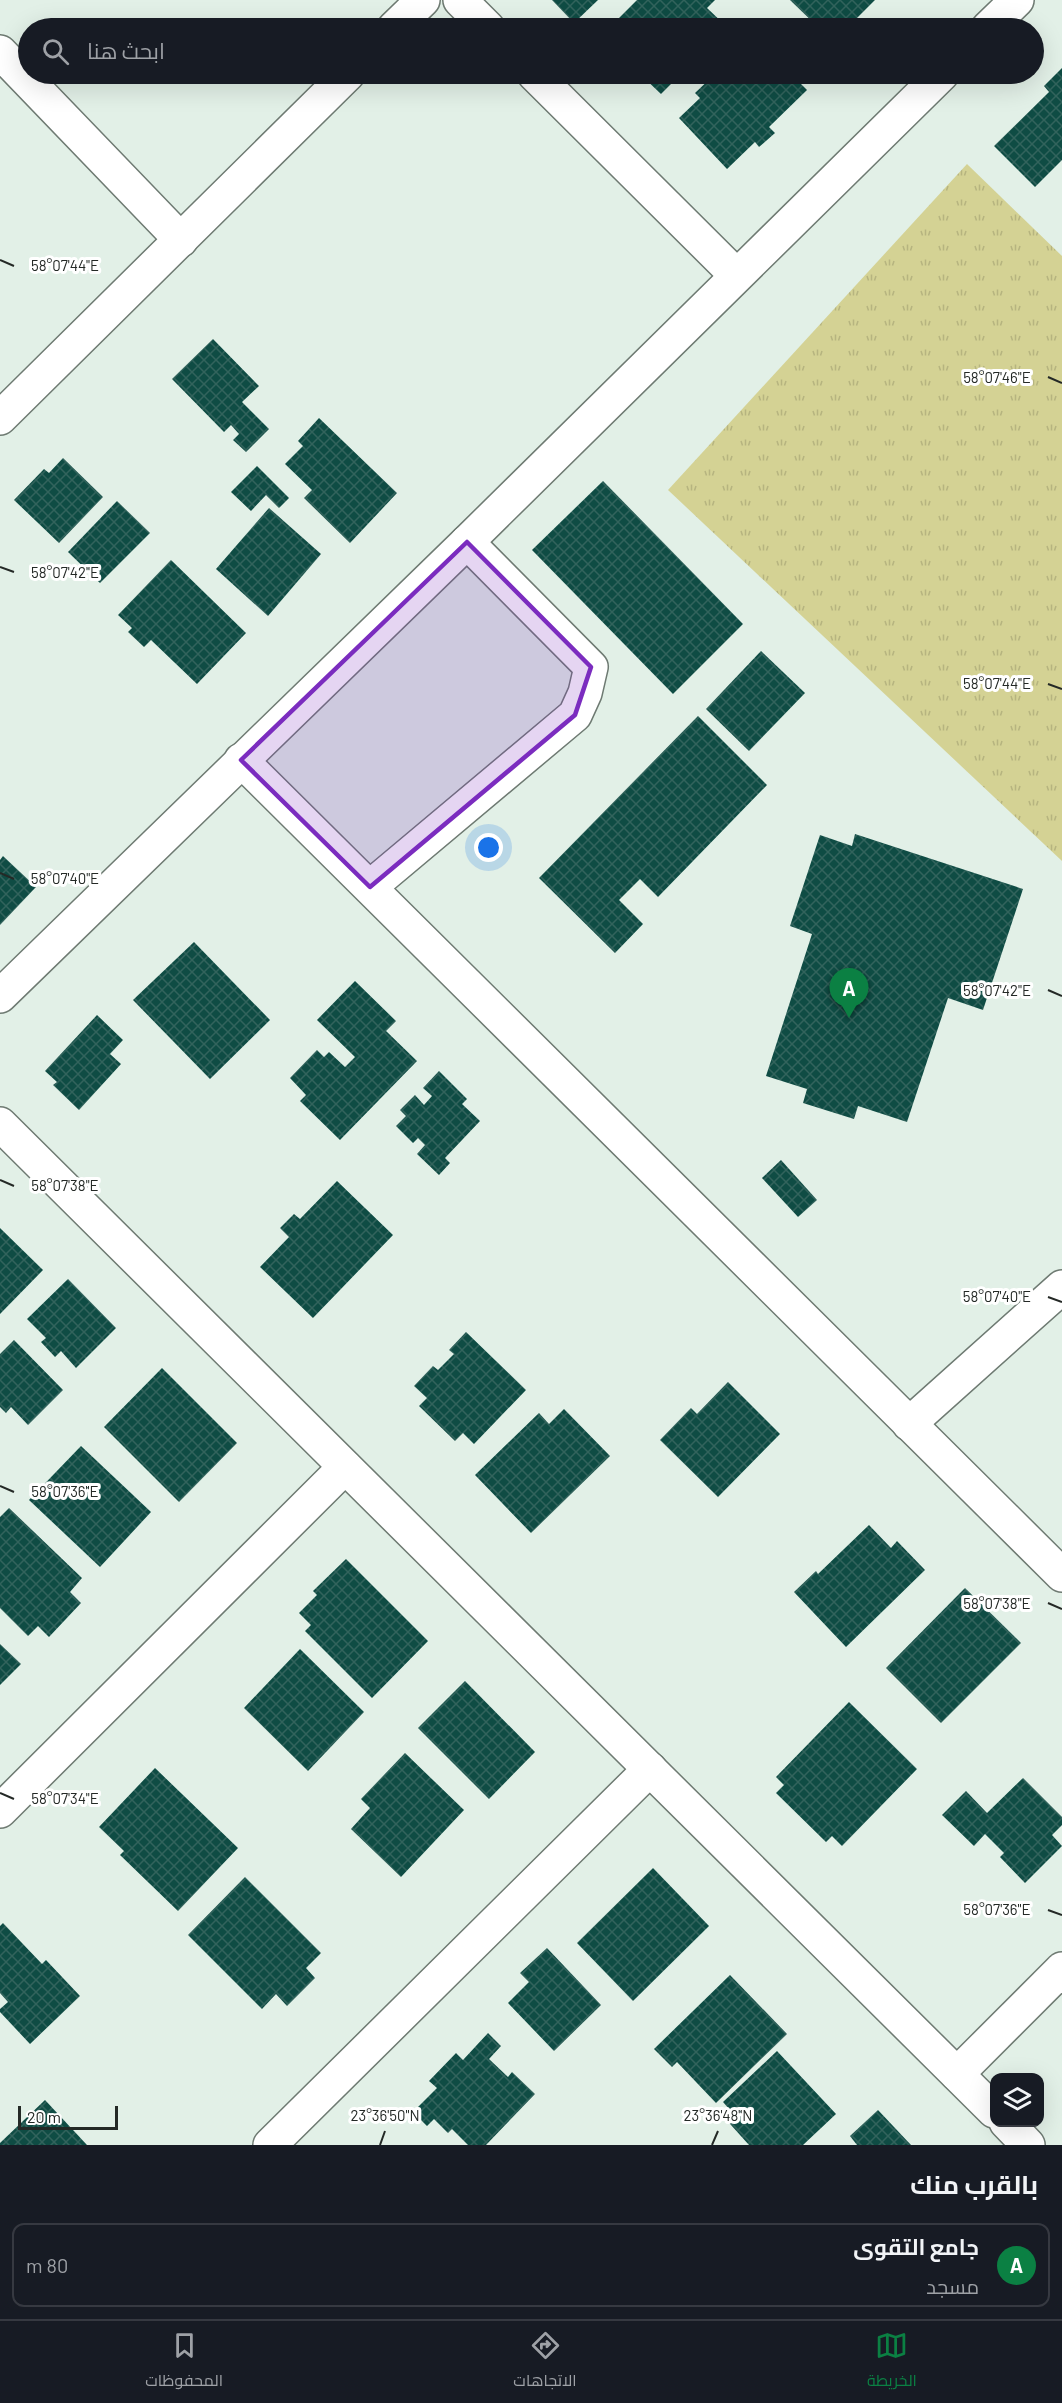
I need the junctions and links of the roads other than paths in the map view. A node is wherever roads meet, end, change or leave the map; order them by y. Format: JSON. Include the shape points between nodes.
{"nodes":[{"id":1,"x":423,"y":0,"type":"edge"},
{"id":2,"x":460,"y":0,"type":"edge"},
{"id":3,"x":1017,"y":0,"type":"edge"},
{"id":4,"x":404,"y":18,"type":"edge"},
{"id":5,"x":478,"y":18,"type":"edge"},
{"id":6,"x":998,"y":18,"type":"edge"},
{"id":7,"x":0,"y":52,"type":"edge"},
{"id":8,"x":18,"y":71,"type":"edge"},
{"id":9,"x":31,"y":84,"type":"edge"},
{"id":10,"x":338,"y":84,"type":"edge"},
{"id":11,"x":544,"y":84,"type":"edge"},
{"id":12,"x":932,"y":84,"type":"edge"},
{"id":13,"x":181,"y":240,"type":"junction"},
{"id":14,"x":736,"y":275,"type":"junction"},
{"id":15,"x":0,"y":418,"type":"edge"},
{"id":16,"x":467,"y":542,"type":"junction"},
{"id":17,"x":241,"y":760,"type":"junction"},
{"id":18,"x":370,"y":888,"type":"junction"},
{"id":19,"x":0,"y":996,"type":"edge"},
{"id":20,"x":0,"y":1125,"type":"edge"},
{"id":21,"x":1062,"y":1287,"type":"edge"},
{"id":22,"x":909,"y":1424,"type":"junction"},
{"id":23,"x":345,"y":1467,"type":"junction"},
{"id":24,"x":1062,"y":1575,"type":"edge"},
{"id":25,"x":650,"y":1769,"type":"junction"},
{"id":26,"x":0,"y":1811,"type":"edge"},
{"id":27,"x":1062,"y":1969,"type":"edge"},
{"id":28,"x":957,"y":2074,"type":"junction"},
{"id":29,"x":990,"y":2107,"type":"edge"},
{"id":30,"x":1011,"y":2127,"type":"edge"},
{"id":31,"x":270,"y":2145,"type":"edge"},
{"id":32,"x":1028,"y":2145,"type":"edge"}],
"edges":[{"from":1,"to":4,"type":"street"},
{"from":2,"to":5,"type":"street"},
{"from":3,"to":6,"type":"street"},
{"from":7,"to":8,"type":"street"},
{"from":9,"to":13,"type":"street"},
{"from":10,"to":13,"type":"street"},
{"from":11,"to":14,"type":"street"},
{"from":12,"to":14,"type":"street"},
{"from":13,"to":15,"type":"street"},
{"from":14,"to":16,"type":"street"},
{"from":16,"to":17,"type":"street"},
{"from":16,"to":18,"type":"street","via":[[591,667],[590,678],[575,715]]},
{"from":17,"to":18,"type":"street"},
{"from":17,"to":19,"type":"street"},
{"from":18,"to":22,"type":"street"},
{"from":20,"to":23,"type":"street"},
{"from":21,"to":22,"type":"street"},
{"from":22,"to":24,"type":"street"},
{"from":23,"to":25,"type":"street"},
{"from":23,"to":26,"type":"street"},
{"from":25,"to":28,"type":"street"},
{"from":25,"to":31,"type":"street"},
{"from":27,"to":28,"type":"street"},
{"from":28,"to":29,"type":"street"},
{"from":30,"to":32,"type":"street"}]}
